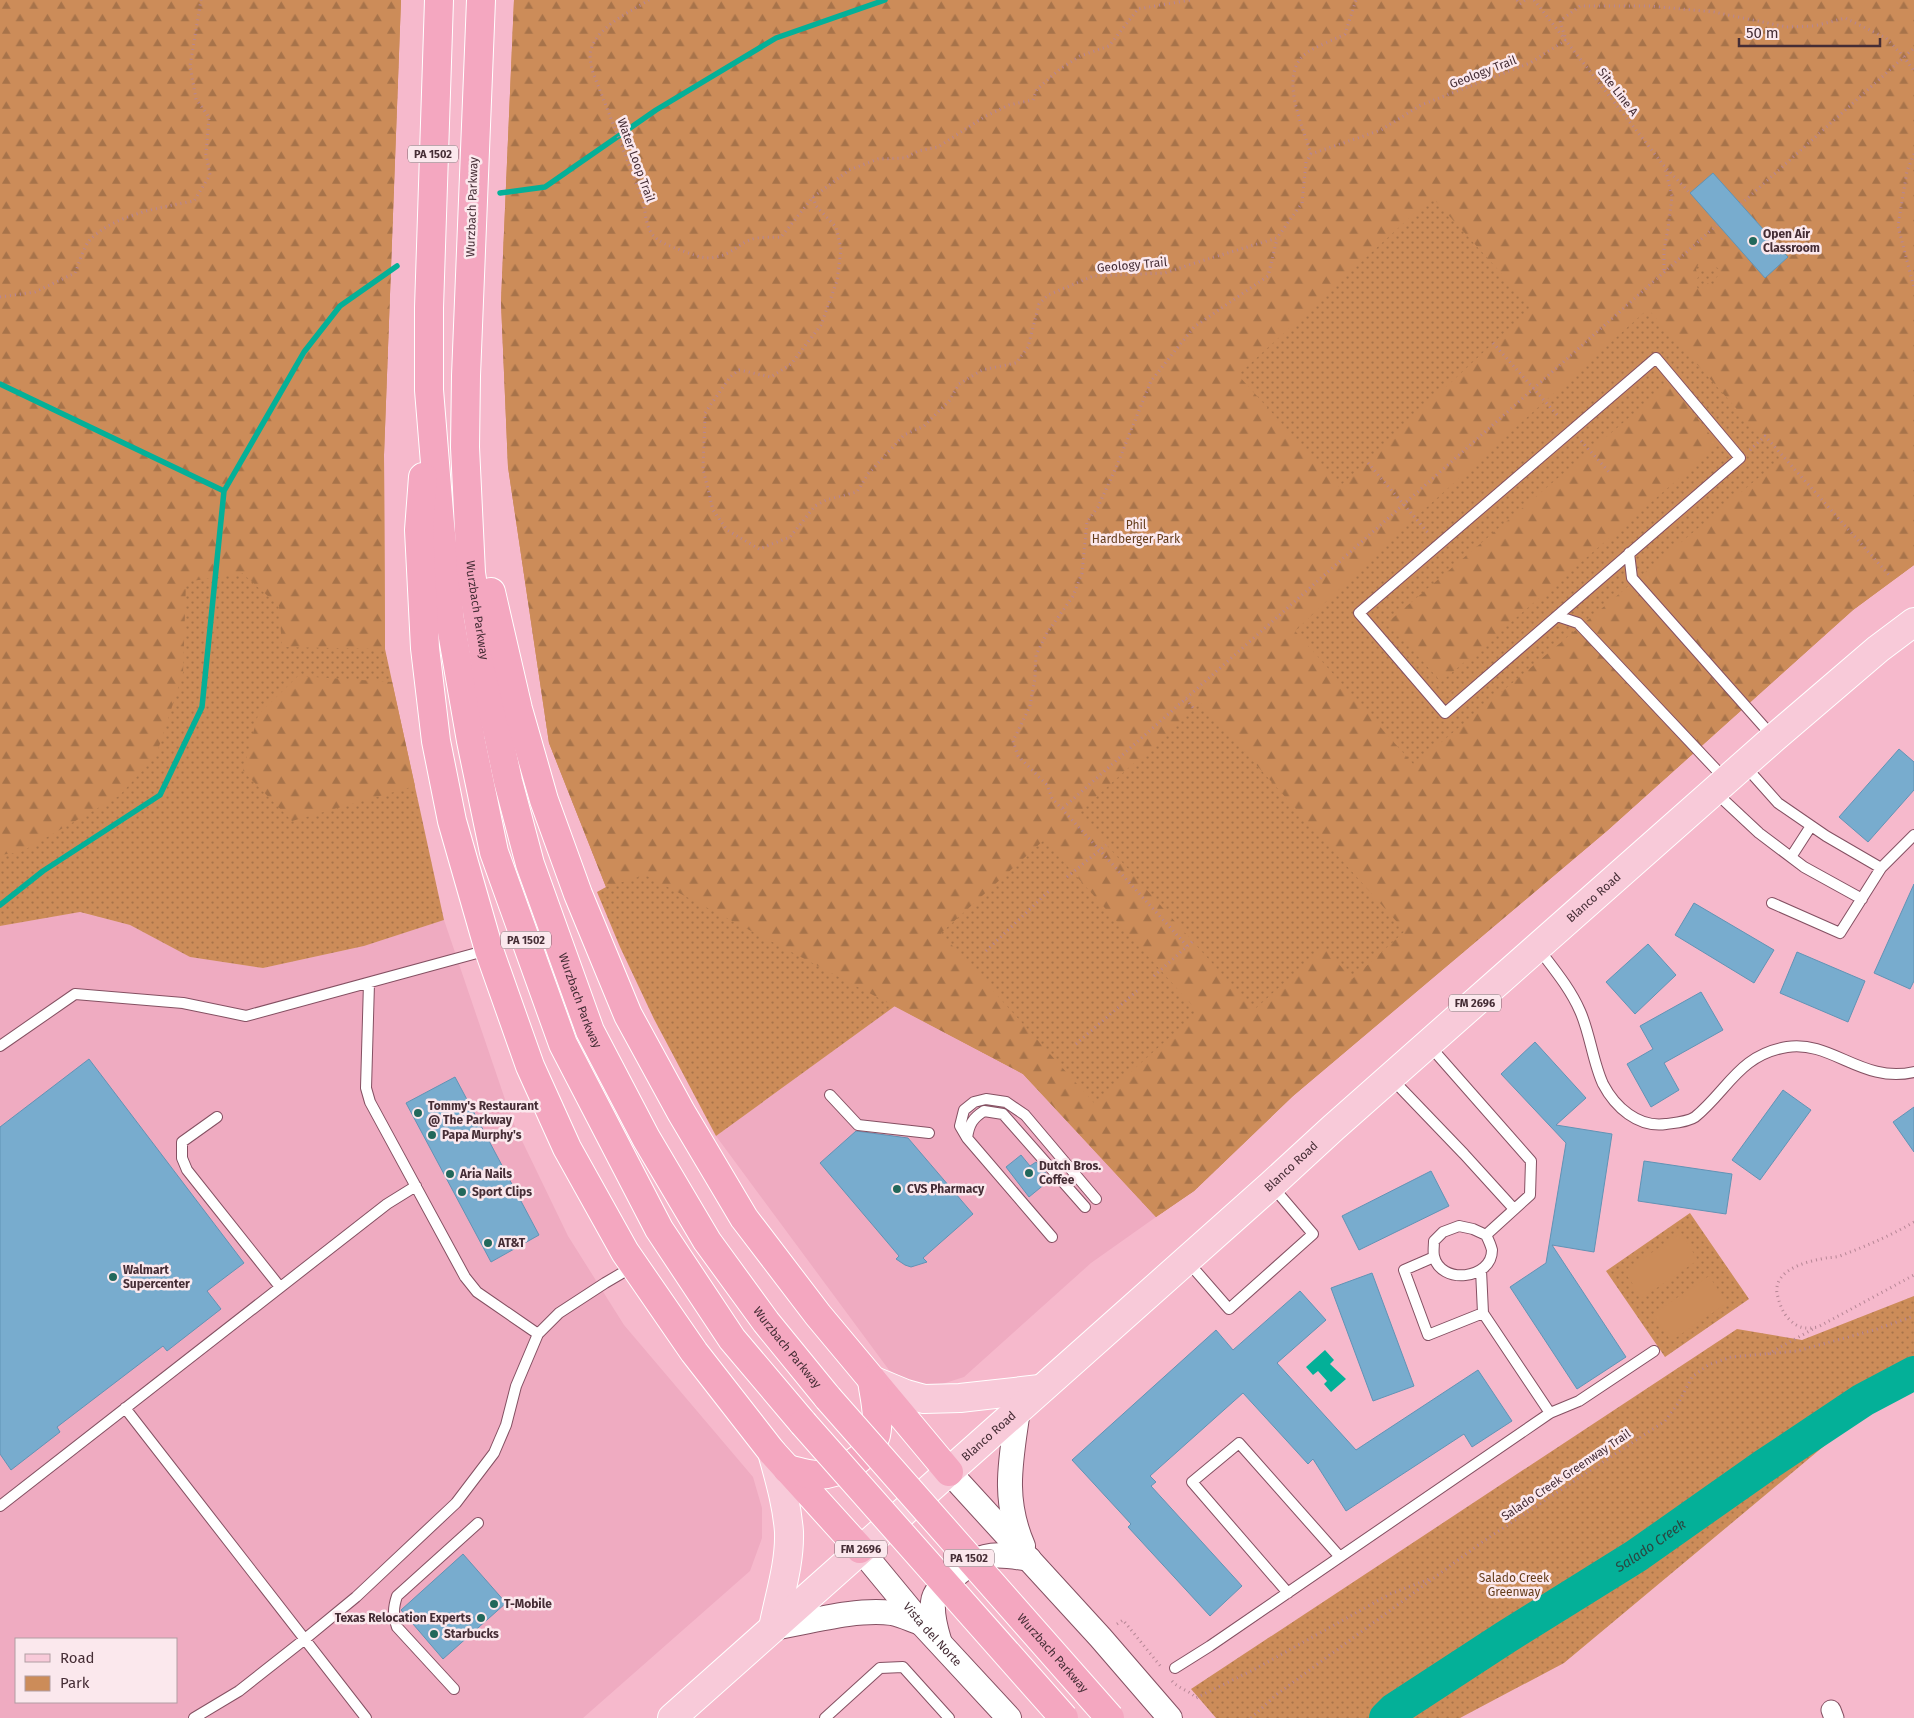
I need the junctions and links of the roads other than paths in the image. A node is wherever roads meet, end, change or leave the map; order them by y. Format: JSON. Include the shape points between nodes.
{"nodes":[{"id":1,"x":439,"y":0,"type":"edge"},
{"id":2,"x":481,"y":0,"type":"edge"},
{"id":3,"x":429,"y":390,"type":"junction"},
{"id":4,"x":465,"y":447,"type":"junction"},
{"id":5,"x":1630,"y":553,"type":"junction"},
{"id":6,"x":1557,"y":616,"type":"junction"},
{"id":7,"x":1914,"y":622,"type":"edge"},
{"id":8,"x":1774,"y":738,"type":"junction"},
{"id":9,"x":1728,"y":778,"type":"junction"},
{"id":10,"x":1812,"y":826,"type":"junction"},
{"id":11,"x":1914,"y":836,"type":"edge"},
{"id":12,"x":1790,"y":857,"type":"junction"},
{"id":13,"x":1881,"y":868,"type":"junction"},
{"id":14,"x":1862,"y":899,"type":"junction"},
{"id":15,"x":1772,"y":903,"type":"dead end"},
{"id":16,"x":1538,"y":947,"type":"junction"},
{"id":17,"x":489,"y":950,"type":"junction"},
{"id":18,"x":368,"y":983,"type":"junction"},
{"id":19,"x":1428,"y":1044,"type":"junction"},
{"id":20,"x":0,"y":1046,"type":"edge"},
{"id":21,"x":1914,"y":1072,"type":"edge"},
{"id":22,"x":1390,"y":1077,"type":"junction"},
{"id":23,"x":830,"y":1095,"type":"dead end"},
{"id":24,"x":217,"y":1117,"type":"dead end"},
{"id":25,"x":929,"y":1133,"type":"dead end"},
{"id":26,"x":967,"y":1138,"type":"junction"},
{"id":27,"x":1271,"y":1185,"type":"junction"},
{"id":28,"x":416,"y":1186,"type":"junction"},
{"id":29,"x":1096,"y":1199,"type":"dead end"},
{"id":30,"x":1085,"y":1207,"type":"dead end"},
{"id":31,"x":1514,"y":1209,"type":"junction"},
{"id":32,"x":1486,"y":1235,"type":"junction"},
{"id":33,"x":1052,"y":1237,"type":"dead end"},
{"id":34,"x":1434,"y":1257,"type":"junction"},
{"id":35,"x":1187,"y":1260,"type":"junction"},
{"id":36,"x":634,"y":1266,"type":"junction"},
{"id":37,"x":1481,"y":1270,"type":"junction"},
{"id":38,"x":280,"y":1287,"type":"junction"},
{"id":39,"x":1483,"y":1313,"type":"junction"},
{"id":40,"x":538,"y":1334,"type":"junction"},
{"id":41,"x":1654,"y":1351,"type":"dead end"},
{"id":42,"x":872,"y":1380,"type":"junction"},
{"id":43,"x":1040,"y":1389,"type":"junction"},
{"id":44,"x":125,"y":1408,"type":"junction"},
{"id":45,"x":1018,"y":1410,"type":"junction"},
{"id":46,"x":1550,"y":1413,"type":"junction"},
{"id":47,"x":779,"y":1460,"type":"junction"},
{"id":48,"x":950,"y":1472,"type":"junction"},
{"id":49,"x":0,"y":1506,"type":"edge"},
{"id":50,"x":478,"y":1523,"type":"dead end"},
{"id":51,"x":860,"y":1549,"type":"junction"},
{"id":52,"x":1340,"y":1557,"type":"junction"},
{"id":53,"x":1029,"y":1559,"type":"junction"},
{"id":54,"x":1288,"y":1593,"type":"junction"},
{"id":55,"x":773,"y":1628,"type":"junction"},
{"id":56,"x":931,"y":1632,"type":"junction"},
{"id":57,"x":305,"y":1639,"type":"junction"},
{"id":58,"x":1175,"y":1668,"type":"dead end"},
{"id":59,"x":454,"y":1689,"type":"dead end"},
{"id":60,"x":1165,"y":1712,"type":"edge"},
{"id":61,"x":194,"y":1718,"type":"edge"},
{"id":62,"x":366,"y":1718,"type":"edge"},
{"id":63,"x":672,"y":1718,"type":"edge"},
{"id":64,"x":825,"y":1718,"type":"edge"},
{"id":65,"x":949,"y":1718,"type":"edge"},
{"id":66,"x":1009,"y":1718,"type":"edge"},
{"id":67,"x":1064,"y":1718,"type":"edge"},
{"id":68,"x":1110,"y":1718,"type":"edge"}],
"edges":[{"from":1,"to":3,"type":"highway","number":"PA 1502"},
{"from":2,"to":4,"type":"highway","name":"Wurzbach Parkway","number":"PA 1502"},
{"from":3,"to":17,"type":"highway","via":[[419,530],[425,648],[436,741],[452,821]]},
{"from":3,"to":67,"type":"highway","number":"PA 1502","bridge":true,"via":[[450,620],[472,741],[497,861],[563,1044],[659,1230],[732,1339]]},
{"from":4,"to":42,"type":"highway","via":[[488,577],[518,709],[544,800],[628,1015],[744,1218]]},
{"from":4,"to":68,"type":"highway","name":"Wurzbach Parkway","number":"PA 1502","bridge":true,"via":[[471,573],[508,781],[530,864],[590,1031],[646,1138],[707,1240],[766,1322],[828,1398]]},
{"from":5,"to":6,"type":"lane"},
{"from":5,"to":6,"type":"lane","via":[[1740,458],[1656,358],[1359,613],[1445,713]]},
{"from":5,"to":8,"type":"lane","via":[[1632,578]]},
{"from":6,"to":9,"type":"lane","via":[[1578,623]]},
{"from":7,"to":8,"type":"main road","name":"Blanco Road","number":"FM 2696"},
{"from":8,"to":9,"type":"main road","name":"Blanco Road","number":"FM 2696"},
{"from":9,"to":10,"type":"lane","via":[[1778,803]]},
{"from":9,"to":12,"type":"lane","via":[[1759,833]]},
{"from":9,"to":16,"type":"main road","name":"Blanco Road","number":"FM 2696"},
{"from":10,"to":12,"type":"lane"},
{"from":10,"to":13,"type":"lane"},
{"from":11,"to":13,"type":"lane"},
{"from":12,"to":14,"type":"lane"},
{"from":13,"to":14,"type":"lane"},
{"from":14,"to":15,"type":"lane","via":[[1840,933]]},
{"from":16,"to":19,"type":"main road","name":"Blanco Road","number":"FM 2696"},
{"from":16,"to":21,"type":"lane","via":[[1581,1012],[1603,1084],[1624,1111],[1654,1126],[1693,1118],[1742,1066],[1762,1054],[1787,1047],[1818,1048],[1872,1072],[1900,1075]]},
{"from":17,"to":18,"type":"lane"},
{"from":17,"to":36,"type":"highway","via":[[530,1066],[567,1148]]},
{"from":18,"to":20,"type":"lane","via":[[246,1016],[183,1002],[76,994]]},
{"from":18,"to":28,"type":"lane","via":[[366,1088],[370,1102]]},
{"from":19,"to":22,"type":"main road","name":"Blanco Road","number":"FM 2696"},
{"from":19,"to":31,"type":"lane","via":[[1530,1161],[1530,1195]]},
{"from":22,"to":27,"type":"main road","name":"Blanco Road","number":"FM 2696"},
{"from":22,"to":31,"type":"lane"},
{"from":23,"to":25,"type":"lane","via":[[858,1125]]},
{"from":24,"to":38,"type":"lane","via":[[182,1142],[182,1158],[187,1170]]},
{"from":26,"to":29,"type":"lane","via":[[960,1126],[964,1110],[974,1102],[986,1099],[1006,1102],[1025,1115]]},
{"from":26,"to":30,"type":"lane","via":[[974,1118],[984,1111],[1003,1114]]},
{"from":26,"to":33,"type":"lane"},
{"from":27,"to":35,"type":"main road","name":"Blanco Road","number":"FM 2696"},
{"from":27,"to":35,"type":"lane","via":[[1313,1234],[1229,1308]]},
{"from":28,"to":38,"type":"lane","via":[[387,1204]]},
{"from":28,"to":40,"type":"lane","via":[[477,1292]]},
{"from":31,"to":32,"type":"lane"},
{"from":32,"to":34,"type":"lane","via":[[1459,1226],[1443,1232],[1434,1240]]},
{"from":32,"to":37,"type":"lane","via":[[1492,1250],[1488,1263]]},
{"from":34,"to":37,"type":"lane","via":[[1450,1274],[1467,1276]]},
{"from":34,"to":39,"type":"lane","via":[[1404,1270],[1428,1334]]},
{"from":35,"to":43,"type":"main road","name":"Blanco Road","number":"FM 2696"},
{"from":36,"to":40,"type":"lane","via":[[559,1314]]},
{"from":36,"to":47,"type":"highway","via":[[694,1352]]},
{"from":37,"to":39,"type":"lane"},
{"from":38,"to":44,"type":"lane"},
{"from":39,"to":46,"type":"lane"},
{"from":40,"to":57,"type":"lane","via":[[516,1386],[494,1454],[456,1503],[356,1597]]},
{"from":41,"to":46,"type":"lane","via":[[1579,1401]]},
{"from":42,"to":43,"type":"main road","via":[[924,1399]]},
{"from":42,"to":47,"type":"highway","via":[[877,1426],[873,1442],[862,1456],[848,1467],[828,1474],[811,1474]]},
{"from":42,"to":48,"type":"highway"},
{"from":43,"to":45,"type":"main road","name":"Blanco Road","number":"FM 2696"},
{"from":44,"to":49,"type":"lane"},
{"from":44,"to":57,"type":"lane"},
{"from":45,"to":48,"type":"main road","name":"Blanco Road","number":"FM 2696"},
{"from":45,"to":53,"type":"street","via":[[1010,1492],[1014,1526]]},
{"from":46,"to":52,"type":"lane"},
{"from":47,"to":51,"type":"highway"},
{"from":47,"to":55,"type":"main road","via":[[789,1533]]},
{"from":48,"to":51,"type":"main road","name":"Blanco Road","number":"FM 2696"},
{"from":48,"to":53,"type":"street"},
{"from":50,"to":59,"type":"lane","via":[[398,1596],[394,1605],[397,1627]]},
{"from":51,"to":55,"type":"main road","name":"Blanco Road","number":"FM 2696"},
{"from":51,"to":56,"type":"street","name":"Vista del Norte"},
{"from":52,"to":54,"type":"lane"},
{"from":52,"to":54,"type":"lane","via":[[1239,1442],[1192,1482]]},
{"from":53,"to":56,"type":"street","via":[[994,1554],[968,1564],[937,1591],[933,1600]]},
{"from":53,"to":60,"type":"street"},
{"from":54,"to":58,"type":"lane"},
{"from":55,"to":56,"type":"street","via":[[857,1614],[893,1613]]},
{"from":55,"to":63,"type":"main road","name":"Blanco Road","number":"FM 2696"},
{"from":56,"to":66,"type":"street","name":"Vista del Norte"},
{"from":57,"to":61,"type":"lane","via":[[239,1691]]},
{"from":57,"to":62,"type":"lane"},
{"from":64,"to":65,"type":"lane","via":[[880,1668],[904,1667]]}]}
